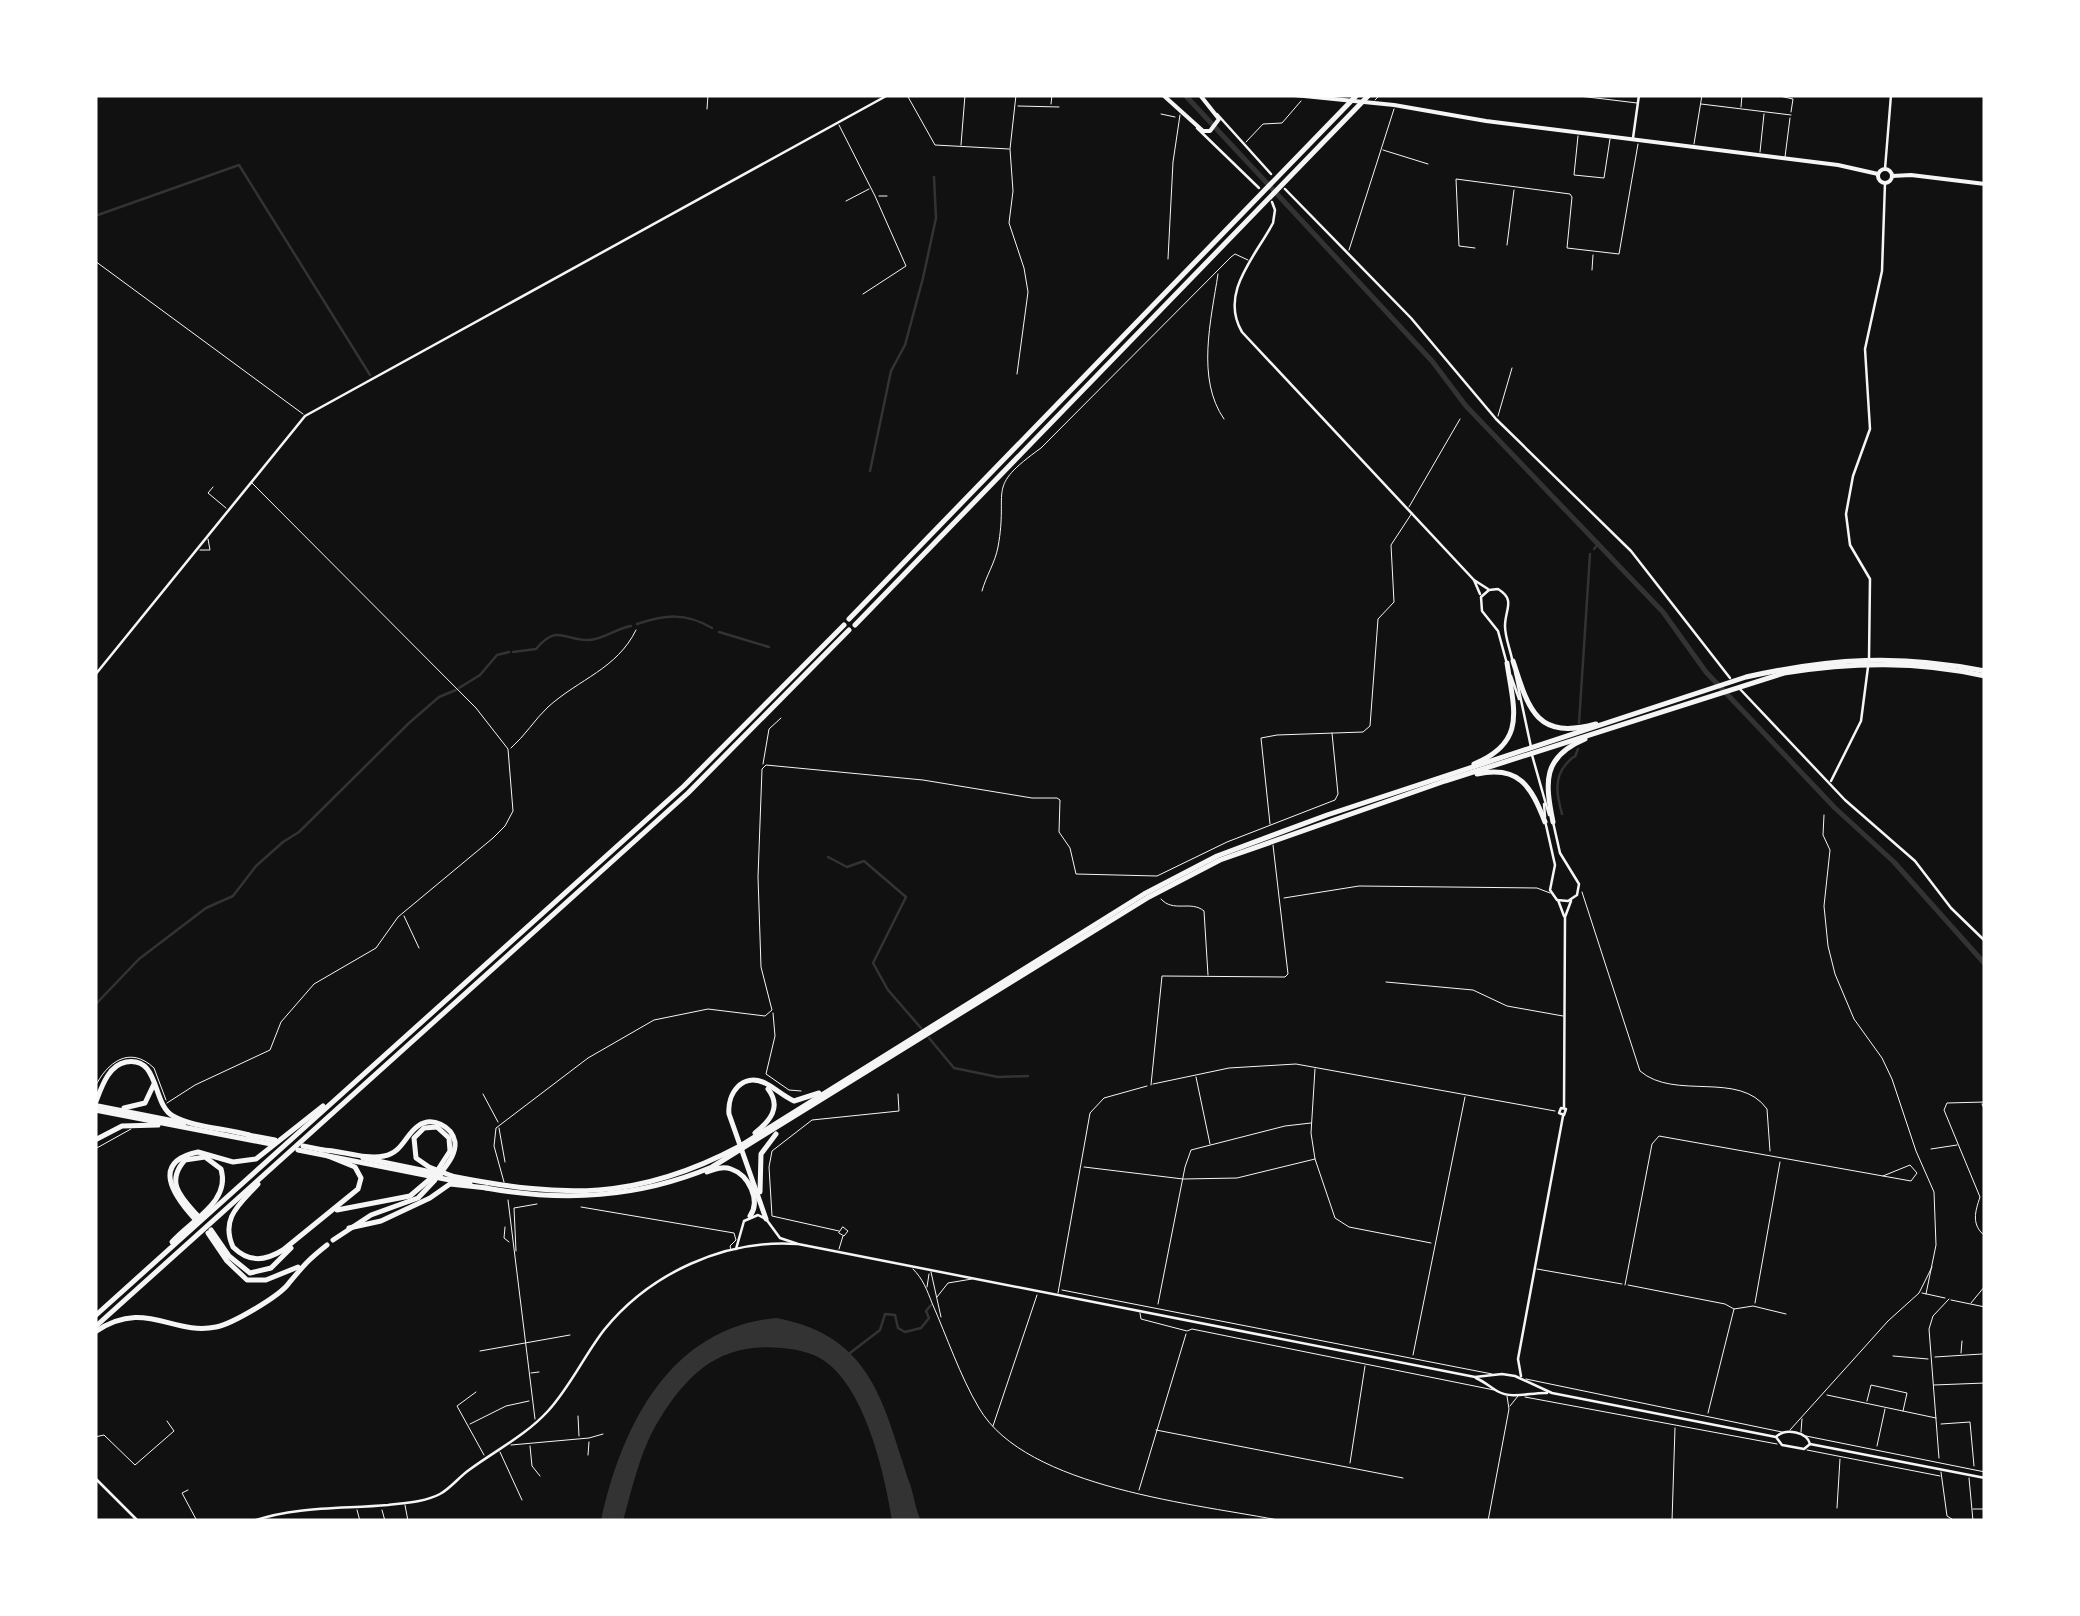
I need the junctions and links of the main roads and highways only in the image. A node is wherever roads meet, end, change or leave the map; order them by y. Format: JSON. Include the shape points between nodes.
{"nodes":[{"id":1,"x":1163,"y":95,"type":"edge"},
{"id":2,"x":1294,"y":95,"type":"edge"},
{"id":3,"x":1369,"y":95,"type":"edge"},
{"id":4,"x":1201,"y":96,"type":"edge"},
{"id":5,"x":1302,"y":96,"type":"edge"},
{"id":6,"x":1356,"y":102,"type":"edge"},
{"id":7,"x":1878,"y":174,"type":"junction"},
{"id":8,"x":1892,"y":176,"type":"junction"},
{"id":9,"x":1985,"y":184,"type":"edge"},
{"id":10,"x":849,"y":625,"type":"junction"},
{"id":11,"x":1863,"y":661,"type":"junction"},
{"id":12,"x":1985,"y":674,"type":"edge"},
{"id":13,"x":1696,"y":697,"type":"junction"},
{"id":14,"x":1634,"y":717,"type":"junction"},
{"id":15,"x":1531,"y":751,"type":"junction"},
{"id":16,"x":1435,"y":780,"type":"junction"},
{"id":17,"x":1445,"y":781,"type":"junction"},
{"id":18,"x":1274,"y":832,"type":"junction"},
{"id":19,"x":925,"y":1034,"type":"junction"},
{"id":20,"x":848,"y":1079,"type":"junction"},
{"id":21,"x":357,"y":1080,"type":"junction"},
{"id":22,"x":154,"y":1081,"type":"junction"},
{"id":23,"x":752,"y":1081,"type":"junction"},
{"id":24,"x":96,"y":1105,"type":"edge"},
{"id":25,"x":814,"y":1106,"type":"junction"},
{"id":26,"x":191,"y":1129,"type":"junction"},
{"id":27,"x":249,"y":1136,"type":"junction"},
{"id":28,"x":97,"y":1139,"type":"edge"},
{"id":29,"x":321,"y":1150,"type":"junction"},
{"id":30,"x":328,"y":1156,"type":"junction"},
{"id":31,"x":708,"y":1162,"type":"junction"},
{"id":32,"x":266,"y":1174,"type":"junction"},
{"id":33,"x":452,"y":1176,"type":"junction"},
{"id":34,"x":487,"y":1186,"type":"junction"},
{"id":35,"x":652,"y":1188,"type":"junction"},
{"id":36,"x":759,"y":1197,"type":"junction"},
{"id":37,"x":332,"y":1211,"type":"junction"},
{"id":38,"x":766,"y":1219,"type":"road end"},
{"id":39,"x":348,"y":1228,"type":"junction"},
{"id":40,"x":295,"y":1242,"type":"junction"},
{"id":41,"x":158,"y":1260,"type":"junction"},
{"id":42,"x":298,"y":1267,"type":"junction"},
{"id":43,"x":95,"y":1316,"type":"edge"},
{"id":44,"x":95,"y":1330,"type":"edge"}],
"edges":[{"from":1,"to":4,"type":"main road","via":[[1180,115],[1210,131],[1218,114]]},
{"from":2,"to":5,"type":"main road"},
{"from":3,"to":6,"type":"highway"},
{"from":5,"to":6,"type":"main road"},
{"from":6,"to":7,"type":"main road"},
{"from":6,"to":10,"type":"highway","via":[[1271,203]]},
{"from":6,"to":10,"type":"highway","via":[[1260,192]]},
{"from":7,"to":8,"type":"main road","via":[[1885,169]]},
{"from":7,"to":8,"type":"main road","via":[[1886,183]]},
{"from":8,"to":9,"type":"main road"},
{"from":10,"to":21,"type":"highway","via":[[692,778]]},
{"from":10,"to":32,"type":"highway","via":[[716,767]]},
{"from":11,"to":12,"type":"highway","via":[[1922,660]]},
{"from":11,"to":13,"type":"highway"},
{"from":11,"to":13,"type":"highway","via":[[1806,664]]},
{"from":13,"to":14,"type":"highway"},
{"from":14,"to":15,"type":"highway"},
{"from":14,"to":16,"type":"highway","via":[[1553,727],[1528,706],[1510,662],[1509,740],[1489,758]]},
{"from":14,"to":17,"type":"highway","via":[[1559,754],[1549,772],[1549,822],[1528,786],[1505,772]]},
{"from":15,"to":16,"type":"highway"},
{"from":15,"to":17,"type":"highway"},
{"from":16,"to":18,"type":"highway"},
{"from":17,"to":18,"type":"highway"},
{"from":18,"to":19,"type":"highway","via":[[1153,889]]},
{"from":19,"to":20,"type":"highway"},
{"from":19,"to":25,"type":"highway"},
{"from":20,"to":23,"type":"highway","via":[[798,1101]]},
{"from":20,"to":31,"type":"highway"},
{"from":21,"to":41,"type":"highway"},
{"from":21,"to":41,"type":"highway","via":[[256,1159],[232,1162],[198,1152],[179,1160],[170,1188],[196,1216],[177,1192],[175,1178],[185,1160],[205,1157],[221,1169],[222,1192]]},
{"from":22,"to":24,"type":"highway","via":[[143,1105]]},
{"from":22,"to":24,"type":"highway","via":[[141,1064],[122,1063],[110,1072]]},
{"from":22,"to":27,"type":"highway","via":[[166,1110],[180,1119]]},
{"from":23,"to":31,"type":"highway","via":[[772,1094],[772,1116]]},
{"from":23,"to":36,"type":"highway","via":[[740,1084],[728,1109]]},
{"from":24,"to":26,"type":"highway"},
{"from":24,"to":27,"type":"highway"},
{"from":25,"to":35,"type":"highway","via":[[712,1167]]},
{"from":25,"to":36,"type":"highway","via":[[763,1148]]},
{"from":26,"to":27,"type":"highway","via":[[273,1142]]},
{"from":26,"to":28,"type":"highway","via":[[122,1126]]},
{"from":29,"to":30,"type":"highway","via":[[301,1148]]},
{"from":29,"to":33,"type":"highway"},
{"from":29,"to":33,"type":"highway","via":[[385,1156],[418,1126],[434,1122],[448,1130],[453,1154],[441,1169],[449,1138],[428,1126],[414,1138],[414,1154]]},
{"from":30,"to":34,"type":"highway"},
{"from":30,"to":37,"type":"highway","via":[[355,1167],[361,1178],[356,1192]]},
{"from":31,"to":34,"type":"highway","via":[[650,1183],[596,1192]]},
{"from":32,"to":40,"type":"highway","via":[[233,1211],[230,1241],[254,1259]]},
{"from":32,"to":44,"type":"highway"},
{"from":33,"to":34,"type":"highway"},
{"from":34,"to":35,"type":"highway","via":[[569,1198]]},
{"from":34,"to":39,"type":"highway","via":[[450,1184],[381,1220]]},
{"from":35,"to":36,"type":"highway","via":[[721,1168],[744,1178],[755,1198],[752,1216]]},
{"from":36,"to":38,"type":"highway"},
{"from":37,"to":39,"type":"highway","via":[[410,1196],[433,1180],[418,1198]]},
{"from":37,"to":40,"type":"highway"},
{"from":39,"to":42,"type":"highway"},
{"from":40,"to":42,"type":"highway","via":[[276,1265],[250,1272],[210,1232],[247,1280]]},
{"from":41,"to":43,"type":"highway"},
{"from":42,"to":44,"type":"highway","via":[[284,1288],[217,1327],[134,1317]]}]}
